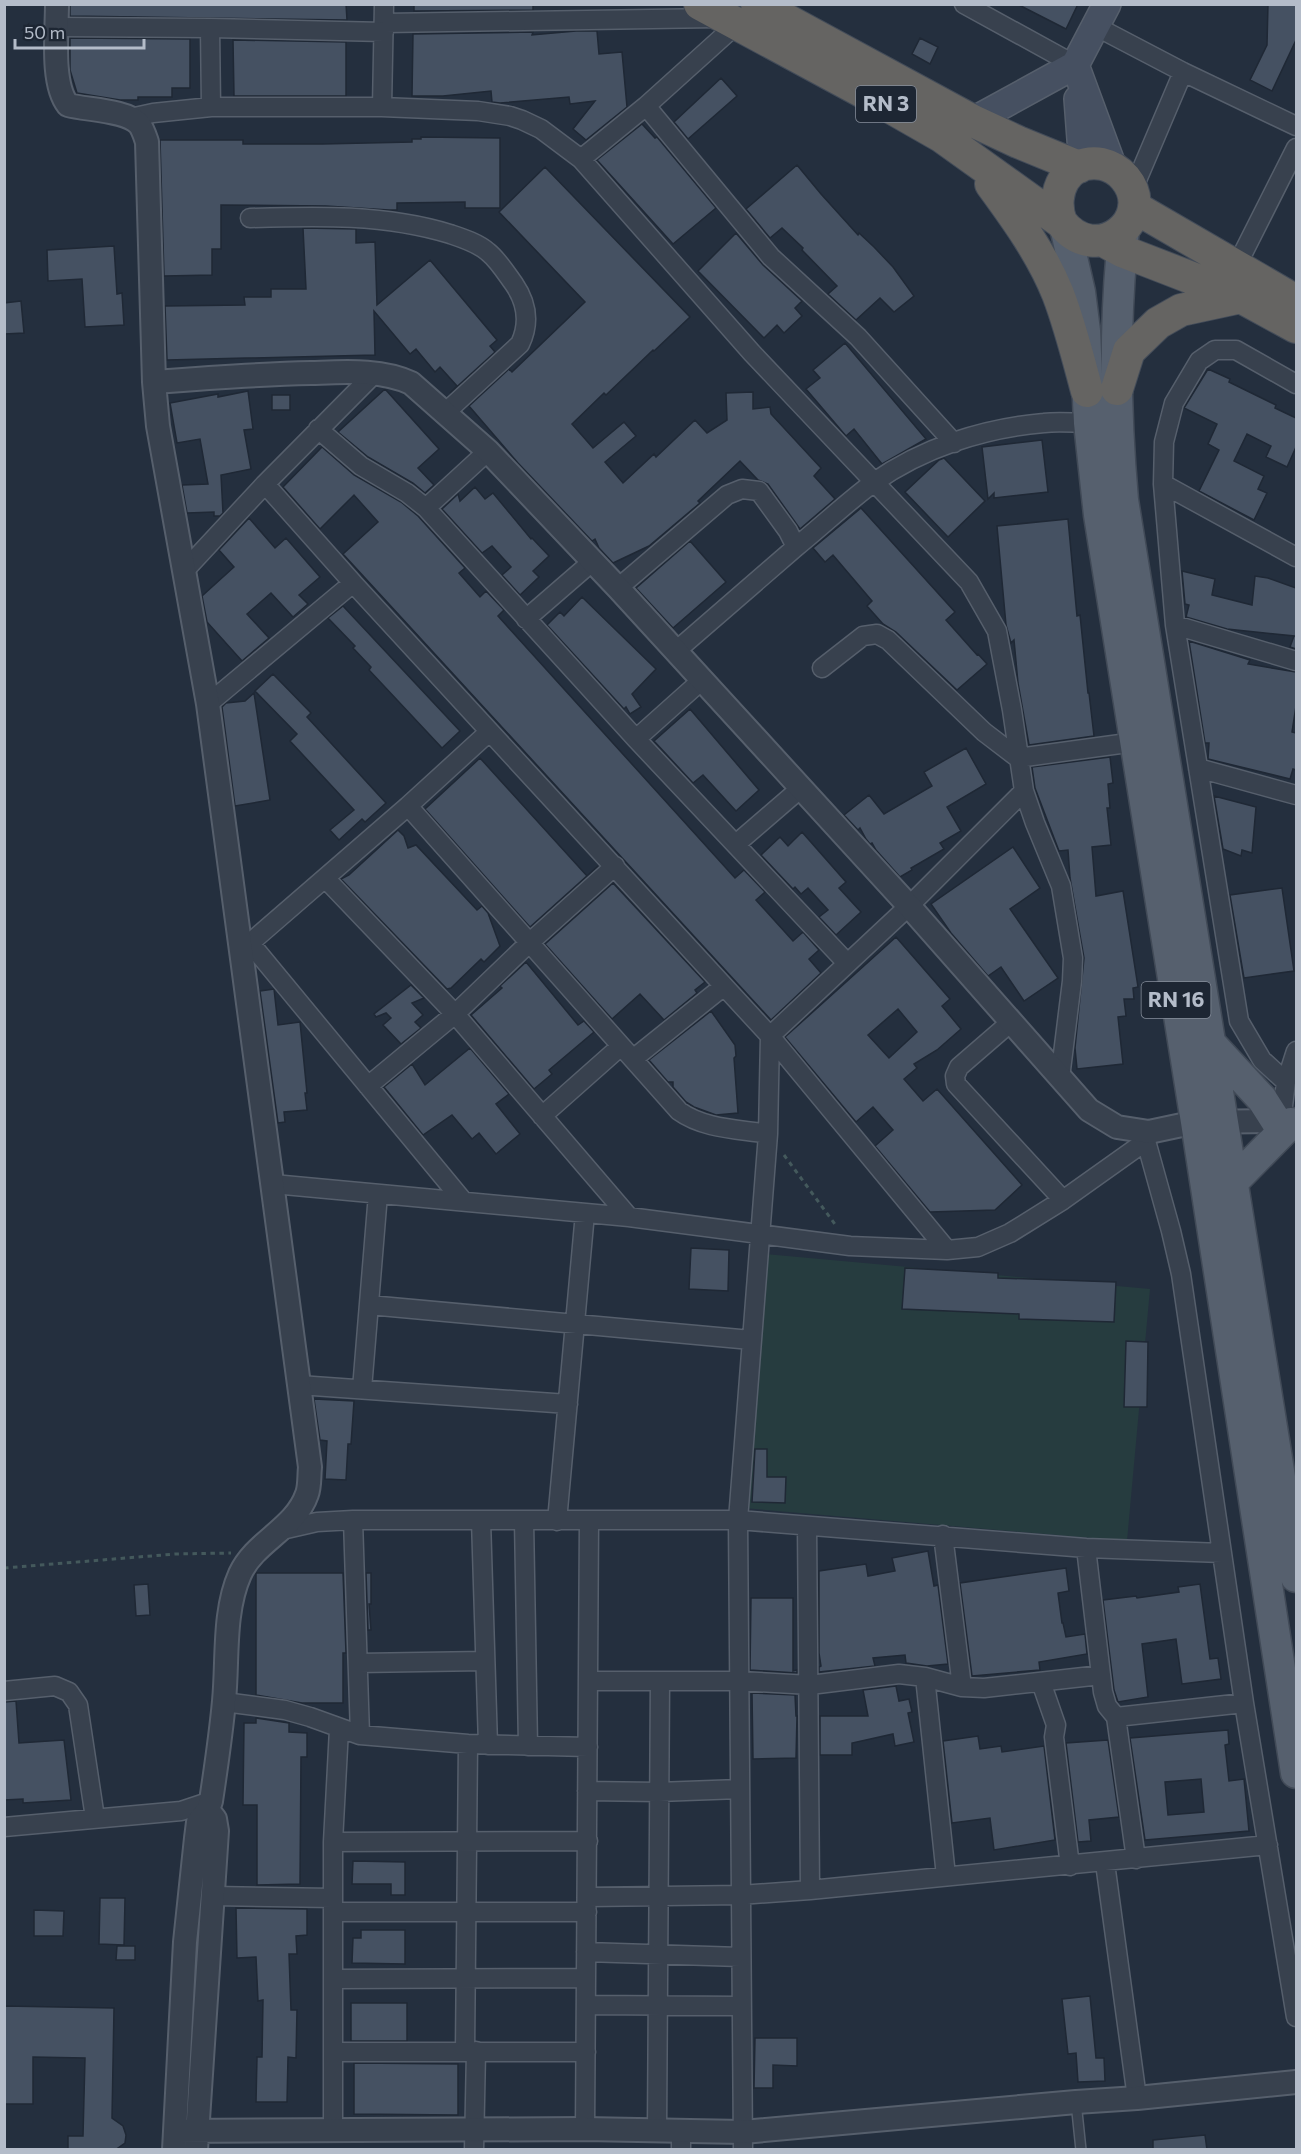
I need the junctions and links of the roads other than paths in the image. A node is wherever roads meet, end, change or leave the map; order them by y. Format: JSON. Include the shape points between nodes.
{"nodes":[{"id":1,"x":384,"y":4,"type":"edge"},
{"id":2,"x":964,"y":4,"type":"edge"},
{"id":3,"x":730,"y":13,"type":"edge"},
{"id":4,"x":57,"y":16,"type":"edge"},
{"id":5,"x":1102,"y":16,"type":"edge"},
{"id":6,"x":210,"y":28,"type":"junction"},
{"id":7,"x":384,"y":28,"type":"junction"},
{"id":8,"x":1075,"y":65,"type":"junction"},
{"id":9,"x":1183,"y":72,"type":"junction"},
{"id":10,"x":646,"y":106,"type":"junction"},
{"id":11,"x":211,"y":107,"type":"junction"},
{"id":12,"x":382,"y":107,"type":"junction"},
{"id":13,"x":130,"y":118,"type":"junction"},
{"id":14,"x":973,"y":121,"type":"junction"},
{"id":15,"x":1296,"y":126,"type":"edge"},
{"id":16,"x":1296,"y":148,"type":"edge"},
{"id":17,"x":581,"y":159,"type":"junction"},
{"id":18,"x":974,"y":161,"type":"junction"},
{"id":19,"x":1112,"y":202,"type":"junction"},
{"id":20,"x":250,"y":218,"type":"dead end"},
{"id":21,"x":1063,"y":224,"type":"junction"},
{"id":22,"x":1239,"y":282,"type":"junction"},
{"id":23,"x":1296,"y":301,"type":"edge"},
{"id":24,"x":1296,"y":327,"type":"edge"},
{"id":25,"x":374,"y":374,"type":"junction"},
{"id":26,"x":154,"y":382,"type":"junction"},
{"id":27,"x":1296,"y":384,"type":"edge"},
{"id":28,"x":1102,"y":390,"type":"junction"},
{"id":29,"x":446,"y":412,"type":"junction"},
{"id":30,"x":1089,"y":423,"type":"junction"},
{"id":31,"x":318,"y":429,"type":"junction"},
{"id":32,"x":954,"y":443,"type":"junction"},
{"id":33,"x":488,"y":451,"type":"junction"},
{"id":34,"x":874,"y":483,"type":"junction"},
{"id":35,"x":265,"y":484,"type":"junction"},
{"id":36,"x":1163,"y":484,"type":"junction"},
{"id":37,"x":426,"y":508,"type":"junction"},
{"id":38,"x":796,"y":547,"type":"junction"},
{"id":39,"x":1296,"y":557,"type":"edge"},
{"id":40,"x":593,"y":561,"type":"junction"},
{"id":41,"x":185,"y":570,"type":"junction"},
{"id":42,"x":353,"y":583,"type":"junction"},
{"id":43,"x":618,"y":588,"type":"junction"},
{"id":44,"x":526,"y":619,"type":"junction"},
{"id":45,"x":1175,"y":625,"type":"junction"},
{"id":46,"x":676,"y":651,"type":"junction"},
{"id":47,"x":1296,"y":661,"type":"edge"},
{"id":48,"x":822,"y":668,"type":"dead end"},
{"id":49,"x":702,"y":680,"type":"junction"},
{"id":50,"x":207,"y":704,"type":"junction"},
{"id":51,"x":489,"y":732,"type":"junction"},
{"id":52,"x":636,"y":739,"type":"junction"},
{"id":53,"x":1135,"y":742,"type":"junction"},
{"id":54,"x":1018,"y":758,"type":"junction"},
{"id":55,"x":1198,"y":768,"type":"junction"},
{"id":56,"x":801,"y":788,"type":"junction"},
{"id":57,"x":1024,"y":791,"type":"junction"},
{"id":58,"x":1296,"y":795,"type":"edge"},
{"id":59,"x":408,"y":806,"type":"junction"},
{"id":60,"x":736,"y":844,"type":"junction"},
{"id":61,"x":615,"y":866,"type":"junction"},
{"id":62,"x":325,"y":878,"type":"junction"},
{"id":63,"x":909,"y":906,"type":"junction"},
{"id":64,"x":529,"y":943,"type":"junction"},
{"id":65,"x":246,"y":947,"type":"junction"},
{"id":66,"x":848,"y":963,"type":"junction"},
{"id":67,"x":724,"y":986,"type":"junction"},
{"id":68,"x":455,"y":1014,"type":"junction"},
{"id":69,"x":1011,"y":1022,"type":"junction"},
{"id":70,"x":770,"y":1036,"type":"junction"},
{"id":71,"x":1212,"y":1045,"type":"junction"},
{"id":72,"x":1296,"y":1051,"type":"edge"},
{"id":73,"x":627,"y":1053,"type":"junction"},
{"id":74,"x":1060,"y":1078,"type":"junction"},
{"id":75,"x":1286,"y":1082,"type":"junction"},
{"id":76,"x":368,"y":1086,"type":"junction"},
{"id":77,"x":542,"y":1116,"type":"junction"},
{"id":78,"x":1210,"y":1122,"type":"junction"},
{"id":79,"x":1286,"y":1123,"type":"edge"},
{"id":80,"x":768,"y":1134,"type":"junction"},
{"id":81,"x":1147,"y":1137,"type":"junction"},
{"id":82,"x":1234,"y":1181,"type":"junction"},
{"id":83,"x":273,"y":1184,"type":"junction"},
{"id":84,"x":378,"y":1194,"type":"junction"},
{"id":85,"x":1063,"y":1200,"type":"junction"},
{"id":86,"x":464,"y":1202,"type":"junction"},
{"id":87,"x":585,"y":1213,"type":"junction"},
{"id":88,"x":629,"y":1217,"type":"junction"},
{"id":89,"x":759,"y":1234,"type":"junction"},
{"id":90,"x":947,"y":1250,"type":"junction"},
{"id":91,"x":369,"y":1305,"type":"junction"},
{"id":92,"x":575,"y":1324,"type":"junction"},
{"id":93,"x":752,"y":1340,"type":"junction"},
{"id":94,"x":299,"y":1384,"type":"junction"},
{"id":95,"x":362,"y":1389,"type":"junction"},
{"id":96,"x":568,"y":1404,"type":"junction"},
{"id":97,"x":353,"y":1520,"type":"junction"},
{"id":98,"x":481,"y":1520,"type":"junction"},
{"id":99,"x":524,"y":1520,"type":"junction"},
{"id":100,"x":738,"y":1520,"type":"junction"},
{"id":101,"x":557,"y":1521,"type":"junction"},
{"id":102,"x":589,"y":1521,"type":"junction"},
{"id":103,"x":807,"y":1526,"type":"junction"},
{"id":104,"x":282,"y":1530,"type":"junction"},
{"id":105,"x":944,"y":1536,"type":"junction"},
{"id":106,"x":1086,"y":1548,"type":"junction"},
{"id":107,"x":1222,"y":1552,"type":"junction"},
{"id":108,"x":1296,"y":1577,"type":"edge"},
{"id":109,"x":484,"y":1661,"type":"junction"},
{"id":110,"x":359,"y":1663,"type":"junction"},
{"id":111,"x":1101,"y":1675,"type":"junction"},
{"id":112,"x":925,"y":1677,"type":"junction"},
{"id":113,"x":740,"y":1680,"type":"junction"},
{"id":114,"x":588,"y":1681,"type":"junction"},
{"id":115,"x":660,"y":1681,"type":"junction"},
{"id":116,"x":1041,"y":1682,"type":"junction"},
{"id":117,"x":810,"y":1684,"type":"junction"},
{"id":118,"x":962,"y":1687,"type":"junction"},
{"id":119,"x":4,"y":1691,"type":"edge"},
{"id":120,"x":224,"y":1702,"type":"junction"},
{"id":121,"x":1244,"y":1702,"type":"junction"},
{"id":122,"x":1116,"y":1718,"type":"junction"},
{"id":123,"x":339,"y":1729,"type":"junction"},
{"id":124,"x":360,"y":1736,"type":"junction"},
{"id":125,"x":468,"y":1744,"type":"junction"},
{"id":126,"x":488,"y":1745,"type":"junction"},
{"id":127,"x":528,"y":1746,"type":"junction"},
{"id":128,"x":588,"y":1747,"type":"junction"},
{"id":129,"x":1296,"y":1773,"type":"edge"},
{"id":130,"x":740,"y":1789,"type":"junction"},
{"id":131,"x":587,"y":1791,"type":"junction"},
{"id":132,"x":658,"y":1792,"type":"junction"},
{"id":133,"x":210,"y":1806,"type":"junction"},
{"id":134,"x":95,"y":1818,"type":"junction"},
{"id":135,"x":4,"y":1827,"type":"edge"},
{"id":136,"x":466,"y":1841,"type":"junction"},
{"id":137,"x":588,"y":1841,"type":"junction"},
{"id":138,"x":333,"y":1842,"type":"junction"},
{"id":139,"x":1268,"y":1845,"type":"junction"},
{"id":140,"x":1136,"y":1859,"type":"junction"},
{"id":141,"x":1105,"y":1863,"type":"junction"},
{"id":142,"x":1070,"y":1866,"type":"junction"},
{"id":143,"x":946,"y":1876,"type":"junction"},
{"id":144,"x":810,"y":1890,"type":"junction"},
{"id":145,"x":740,"y":1895,"type":"junction"},
{"id":146,"x":213,"y":1896,"type":"junction"},
{"id":147,"x":658,"y":1896,"type":"junction"},
{"id":148,"x":333,"y":1905,"type":"junction"},
{"id":149,"x":588,"y":1905,"type":"junction"},
{"id":150,"x":465,"y":1911,"type":"junction"},
{"id":151,"x":185,"y":1942,"type":"junction"},
{"id":152,"x":210,"y":1943,"type":"junction"},
{"id":153,"x":586,"y":1952,"type":"junction"},
{"id":154,"x":658,"y":1955,"type":"junction"},
{"id":155,"x":741,"y":1957,"type":"junction"},
{"id":156,"x":586,"y":1978,"type":"junction"},
{"id":157,"x":334,"y":1979,"type":"junction"},
{"id":158,"x":465,"y":1980,"type":"junction"},
{"id":159,"x":587,"y":2005,"type":"junction"},
{"id":160,"x":658,"y":2005,"type":"junction"},
{"id":161,"x":741,"y":2007,"type":"junction"},
{"id":162,"x":1296,"y":2017,"type":"edge"},
{"id":163,"x":470,"y":2051,"type":"junction"},
{"id":164,"x":333,"y":2052,"type":"junction"},
{"id":165,"x":586,"y":2052,"type":"junction"},
{"id":166,"x":1296,"y":2082,"type":"edge"},
{"id":167,"x":1137,"y":2098,"type":"junction"},
{"id":168,"x":1076,"y":2102,"type":"junction"},
{"id":169,"x":585,"y":2128,"type":"junction"},
{"id":170,"x":333,"y":2130,"type":"junction"},
{"id":171,"x":657,"y":2130,"type":"junction"},
{"id":172,"x":474,"y":2140,"type":"edge"},
{"id":173,"x":681,"y":2140,"type":"edge"},
{"id":174,"x":743,"y":2140,"type":"edge"},
{"id":175,"x":185,"y":2141,"type":"edge"},
{"id":176,"x":1081,"y":2150,"type":"edge"}],
"edges":[{"from":1,"to":7,"type":"street"},
{"from":2,"to":8,"type":"street"},
{"from":3,"to":7,"type":"street"},
{"from":3,"to":10,"type":"street"},
{"from":3,"to":14,"type":"highway","number":"RN 3"},
{"from":3,"to":18,"type":"highway","number":"RN 3","via":[[932,131]]},
{"from":4,"to":6,"type":"street"},
{"from":4,"to":13,"type":"street","via":[[61,96],[68,105]]},
{"from":5,"to":8,"type":"main road"},
{"from":5,"to":9,"type":"street"},
{"from":6,"to":7,"type":"street"},
{"from":6,"to":11,"type":"street"},
{"from":7,"to":12,"type":"street"},
{"from":8,"to":14,"type":"main road"},
{"from":8,"to":19,"type":"main road"},
{"from":9,"to":15,"type":"street"},
{"from":9,"to":19,"type":"street"},
{"from":10,"to":17,"type":"street"},
{"from":10,"to":32,"type":"street","via":[[771,257],[858,337]]},
{"from":11,"to":12,"type":"street"},
{"from":11,"to":13,"type":"street"},
{"from":12,"to":17,"type":"street","via":[[510,116],[541,129]]},
{"from":13,"to":26,"type":"street","via":[[138,124],[147,142]]},
{"from":14,"to":19,"type":"highway","number":"RN 3","via":[[1018,142]]},
{"from":16,"to":22,"type":"street"},
{"from":17,"to":34,"type":"street","via":[[752,353]]},
{"from":18,"to":21,"type":"highway","number":"RN 3"},
{"from":18,"to":28,"type":"highway","via":[[1017,219],[1057,292]]},
{"from":19,"to":21,"type":"highway","via":[[1091,242],[1079,239]]},
{"from":19,"to":21,"type":"highway","via":[[1063,181],[1056,201]]},
{"from":19,"to":22,"type":"highway","number":"RN 3"},
{"from":19,"to":22,"type":"highway","number":"RN 3"},
{"from":19,"to":28,"type":"main road","number":"RN 16"},
{"from":20,"to":29,"type":"street","via":[[391,220],[461,238],[487,251],[517,288],[527,329],[520,344]]},
{"from":21,"to":28,"type":"main road","number":"RN 16","via":[[1082,312],[1087,359]]},
{"from":22,"to":23,"type":"highway","number":"RN 3"},
{"from":22,"to":24,"type":"highway","number":"RN 3"},
{"from":22,"to":28,"type":"highway","via":[[1158,323],[1130,351]]},
{"from":25,"to":26,"type":"street","via":[[265,374]]},
{"from":25,"to":29,"type":"street","via":[[411,383]]},
{"from":25,"to":31,"type":"street"},
{"from":26,"to":41,"type":"street","via":[[158,426]]},
{"from":27,"to":36,"type":"street","via":[[1236,350],[1215,350],[1199,361],[1174,403],[1164,442]]},
{"from":28,"to":30,"type":"main road","number":"RN 16"},
{"from":28,"to":71,"type":"main road","number":"RN 16","via":[[1118,445],[1123,500]]},
{"from":29,"to":33,"type":"street"},
{"from":30,"to":32,"type":"street","via":[[1046,422],[1012,427]]},
{"from":30,"to":53,"type":"main road","number":"RN 16","via":[[1099,515]]},
{"from":31,"to":35,"type":"street"},
{"from":31,"to":37,"type":"street","via":[[345,455]]},
{"from":32,"to":34,"type":"street","via":[[916,458]]},
{"from":33,"to":37,"type":"street"},
{"from":33,"to":40,"type":"street"},
{"from":34,"to":38,"type":"street"},
{"from":34,"to":54,"type":"street","via":[[969,582],[997,631]]},
{"from":35,"to":41,"type":"street"},
{"from":35,"to":42,"type":"street"},
{"from":36,"to":39,"type":"street"},
{"from":36,"to":45,"type":"street"},
{"from":37,"to":44,"type":"street"},
{"from":38,"to":43,"type":"street","via":[[759,491],[742,489],[727,495]]},
{"from":38,"to":46,"type":"street"},
{"from":40,"to":43,"type":"street"},
{"from":40,"to":44,"type":"street"},
{"from":41,"to":50,"type":"street"},
{"from":42,"to":50,"type":"street"},
{"from":42,"to":51,"type":"street"},
{"from":43,"to":46,"type":"street"},
{"from":44,"to":52,"type":"street"},
{"from":45,"to":47,"type":"street"},
{"from":45,"to":55,"type":"street"},
{"from":46,"to":49,"type":"street"},
{"from":48,"to":54,"type":"street","via":[[864,636],[877,634]]},
{"from":49,"to":52,"type":"street"},
{"from":49,"to":56,"type":"street"},
{"from":50,"to":65,"type":"street"},
{"from":51,"to":59,"type":"street"},
{"from":51,"to":61,"type":"street"},
{"from":52,"to":60,"type":"street"},
{"from":53,"to":54,"type":"street"},
{"from":53,"to":78,"type":"main road","number":"RN 16"},
{"from":54,"to":57,"type":"street"},
{"from":55,"to":58,"type":"street"},
{"from":55,"to":75,"type":"street","via":[[1239,1022],[1263,1060]]},
{"from":56,"to":60,"type":"street"},
{"from":56,"to":63,"type":"street"},
{"from":57,"to":63,"type":"street"},
{"from":57,"to":74,"type":"street","via":[[1061,886],[1073,958]]},
{"from":59,"to":62,"type":"street"},
{"from":59,"to":64,"type":"street"},
{"from":60,"to":66,"type":"street"},
{"from":61,"to":64,"type":"street"},
{"from":61,"to":67,"type":"street"},
{"from":62,"to":65,"type":"street"},
{"from":62,"to":68,"type":"street"},
{"from":63,"to":66,"type":"street"},
{"from":63,"to":69,"type":"street"},
{"from":64,"to":68,"type":"street"},
{"from":64,"to":73,"type":"street"},
{"from":65,"to":76,"type":"street"},
{"from":65,"to":83,"type":"street"},
{"from":66,"to":70,"type":"street"},
{"from":67,"to":70,"type":"street"},
{"from":67,"to":73,"type":"street"},
{"from":68,"to":76,"type":"street"},
{"from":68,"to":77,"type":"street"},
{"from":69,"to":74,"type":"street"},
{"from":69,"to":85,"type":"street","via":[[959,1067],[956,1084]]},
{"from":70,"to":80,"type":"street"},
{"from":70,"to":90,"type":"street"},
{"from":71,"to":78,"type":"main road","number":"RN 16"},
{"from":71,"to":79,"type":"main road"},
{"from":72,"to":75,"type":"street"},
{"from":73,"to":77,"type":"street"},
{"from":73,"to":80,"type":"street","via":[[689,1118]]},
{"from":74,"to":81,"type":"street","via":[[1089,1110],[1117,1127]]},
{"from":75,"to":79,"type":"street"},
{"from":76,"to":86,"type":"street"},
{"from":77,"to":88,"type":"street"},
{"from":78,"to":79,"type":"street"},
{"from":78,"to":81,"type":"street"},
{"from":78,"to":82,"type":"main road","number":"RN 16"},
{"from":78,"to":129,"type":"main road","number":"RN 16"},
{"from":79,"to":82,"type":"main road"},
{"from":80,"to":89,"type":"street"},
{"from":81,"to":85,"type":"street"},
{"from":81,"to":107,"type":"street","via":[[1181,1274]]},
{"from":82,"to":108,"type":"main road","number":"RN 16"},
{"from":83,"to":84,"type":"street"},
{"from":83,"to":94,"type":"street"},
{"from":84,"to":86,"type":"street"},
{"from":84,"to":91,"type":"street"},
{"from":85,"to":90,"type":"street","via":[[1010,1233],[978,1247]]},
{"from":86,"to":87,"type":"street"},
{"from":87,"to":88,"type":"street"},
{"from":87,"to":92,"type":"street"},
{"from":88,"to":89,"type":"street"},
{"from":89,"to":90,"type":"street","via":[[850,1246]]},
{"from":89,"to":93,"type":"street"},
{"from":91,"to":92,"type":"street"},
{"from":91,"to":95,"type":"street"},
{"from":92,"to":93,"type":"street"},
{"from":92,"to":96,"type":"street"},
{"from":93,"to":100,"type":"street"},
{"from":94,"to":95,"type":"street"},
{"from":94,"to":104,"type":"street","via":[[310,1467],[308,1492],[301,1509]]},
{"from":95,"to":96,"type":"street"},
{"from":96,"to":101,"type":"street"},
{"from":97,"to":98,"type":"street"},
{"from":97,"to":104,"type":"street","via":[[317,1522]]},
{"from":97,"to":110,"type":"street"},
{"from":98,"to":99,"type":"street"},
{"from":98,"to":109,"type":"street"},
{"from":99,"to":101,"type":"street"},
{"from":99,"to":127,"type":"street"},
{"from":100,"to":102,"type":"street"},
{"from":100,"to":103,"type":"street"},
{"from":100,"to":113,"type":"street"},
{"from":101,"to":102,"type":"street"},
{"from":102,"to":114,"type":"street"},
{"from":103,"to":105,"type":"street"},
{"from":103,"to":117,"type":"street"},
{"from":104,"to":120,"type":"street","via":[[254,1554],[240,1573],[230,1619]]},
{"from":105,"to":106,"type":"street"},
{"from":105,"to":118,"type":"street"},
{"from":106,"to":107,"type":"street"},
{"from":106,"to":111,"type":"street"},
{"from":107,"to":121,"type":"street"},
{"from":109,"to":110,"type":"street"},
{"from":109,"to":126,"type":"street"},
{"from":110,"to":124,"type":"street"},
{"from":111,"to":116,"type":"street"},
{"from":111,"to":122,"type":"street","via":[[1107,1706]]},
{"from":112,"to":117,"type":"street","via":[[899,1674]]},
{"from":112,"to":118,"type":"street"},
{"from":112,"to":143,"type":"street"},
{"from":113,"to":115,"type":"street"},
{"from":113,"to":117,"type":"street"},
{"from":113,"to":130,"type":"street"},
{"from":114,"to":115,"type":"street"},
{"from":114,"to":128,"type":"street"},
{"from":115,"to":132,"type":"street"},
{"from":116,"to":118,"type":"street"},
{"from":116,"to":142,"type":"street","via":[[1056,1725],[1054,1737]]},
{"from":117,"to":144,"type":"street"},
{"from":119,"to":134,"type":"street","via":[[55,1686],[69,1692],[78,1705]]},
{"from":120,"to":123,"type":"street","via":[[285,1710]]},
{"from":120,"to":133,"type":"street"},
{"from":121,"to":122,"type":"street"},
{"from":121,"to":139,"type":"street"},
{"from":122,"to":140,"type":"street"},
{"from":123,"to":124,"type":"street"},
{"from":123,"to":138,"type":"street"},
{"from":124,"to":125,"type":"street"},
{"from":125,"to":126,"type":"street"},
{"from":125,"to":136,"type":"street"},
{"from":126,"to":127,"type":"street"},
{"from":127,"to":128,"type":"street"},
{"from":128,"to":131,"type":"street"},
{"from":130,"to":132,"type":"street"},
{"from":130,"to":145,"type":"street"},
{"from":131,"to":132,"type":"street"},
{"from":131,"to":137,"type":"street"},
{"from":132,"to":147,"type":"street"},
{"from":133,"to":134,"type":"street"},
{"from":133,"to":146,"type":"street","via":[[217,1831]]},
{"from":133,"to":151,"type":"street","via":[[198,1822]]},
{"from":134,"to":135,"type":"street"},
{"from":136,"to":137,"type":"street"},
{"from":136,"to":138,"type":"street"},
{"from":136,"to":150,"type":"street"},
{"from":137,"to":149,"type":"street"},
{"from":138,"to":148,"type":"street"},
{"from":139,"to":140,"type":"street"},
{"from":139,"to":162,"type":"street"},
{"from":140,"to":141,"type":"street"},
{"from":141,"to":142,"type":"street"},
{"from":141,"to":167,"type":"street"},
{"from":142,"to":143,"type":"street"},
{"from":143,"to":144,"type":"street"},
{"from":144,"to":145,"type":"street"},
{"from":145,"to":147,"type":"street"},
{"from":145,"to":155,"type":"street"},
{"from":146,"to":148,"type":"street"},
{"from":146,"to":152,"type":"street"},
{"from":147,"to":149,"type":"street"},
{"from":147,"to":154,"type":"street"},
{"from":148,"to":150,"type":"street"},
{"from":148,"to":157,"type":"street"},
{"from":149,"to":150,"type":"street"},
{"from":149,"to":153,"type":"street"},
{"from":150,"to":158,"type":"street"},
{"from":151,"to":152,"type":"street"},
{"from":151,"to":175,"type":"street"},
{"from":152,"to":175,"type":"street"},
{"from":153,"to":154,"type":"street"},
{"from":153,"to":156,"type":"street"},
{"from":154,"to":155,"type":"street"},
{"from":154,"to":160,"type":"street"},
{"from":155,"to":161,"type":"street"},
{"from":156,"to":158,"type":"street"},
{"from":156,"to":159,"type":"street"},
{"from":157,"to":158,"type":"street"},
{"from":157,"to":164,"type":"street"},
{"from":158,"to":163,"type":"street"},
{"from":159,"to":160,"type":"street"},
{"from":159,"to":165,"type":"street"},
{"from":160,"to":161,"type":"street"},
{"from":160,"to":171,"type":"street"},
{"from":161,"to":174,"type":"street"},
{"from":163,"to":164,"type":"street"},
{"from":163,"to":165,"type":"street"},
{"from":163,"to":172,"type":"street"},
{"from":164,"to":170,"type":"street"},
{"from":165,"to":169,"type":"street"},
{"from":166,"to":167,"type":"street"},
{"from":167,"to":168,"type":"street"},
{"from":168,"to":174,"type":"street"},
{"from":168,"to":176,"type":"lane"},
{"from":169,"to":171,"type":"street"},
{"from":169,"to":172,"type":"street"},
{"from":170,"to":172,"type":"street"},
{"from":170,"to":175,"type":"street"},
{"from":171,"to":173,"type":"street"},
{"from":173,"to":174,"type":"street"}]}
